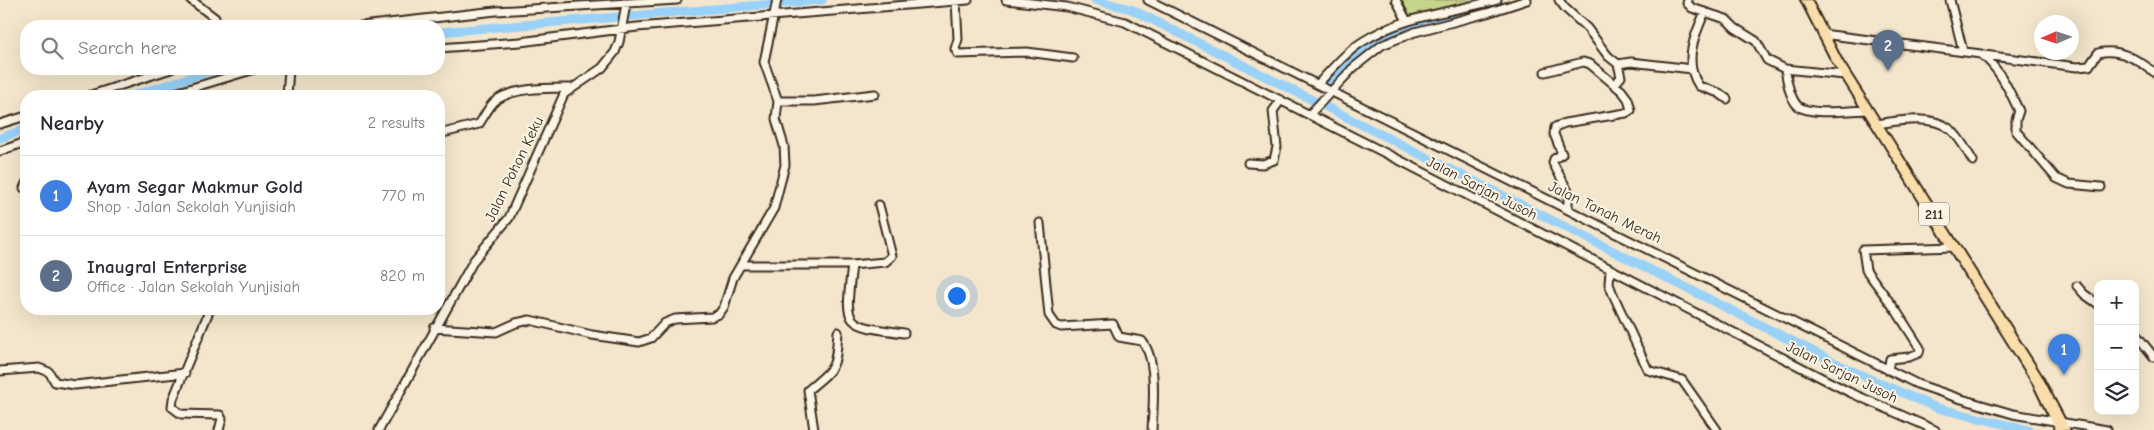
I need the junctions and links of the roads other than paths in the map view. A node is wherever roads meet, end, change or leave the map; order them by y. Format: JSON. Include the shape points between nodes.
{"nodes":[{"id":1,"x":190,"y":0,"type":"edge"},
{"id":2,"x":677,"y":0,"type":"edge"},
{"id":3,"x":777,"y":0,"type":"edge"},
{"id":4,"x":968,"y":0,"type":"edge"},
{"id":5,"x":1006,"y":0,"type":"edge"},
{"id":6,"x":1148,"y":0,"type":"edge"},
{"id":7,"x":1396,"y":0,"type":"edge"},
{"id":8,"x":1497,"y":0,"type":"edge"},
{"id":9,"x":1528,"y":0,"type":"edge"},
{"id":10,"x":1560,"y":0,"type":"edge"},
{"id":11,"x":1688,"y":0,"type":"edge"},
{"id":12,"x":1806,"y":0,"type":"edge"},
{"id":13,"x":1950,"y":0,"type":"edge"},
{"id":14,"x":956,"y":1,"type":"edge"},
{"id":15,"x":605,"y":3,"type":"edge"},
{"id":16,"x":625,"y":8,"type":"junction"},
{"id":17,"x":1705,"y":12,"type":"junction"},
{"id":18,"x":774,"y":14,"type":"junction"},
{"id":19,"x":1454,"y":16,"type":"junction"},
{"id":20,"x":214,"y":20,"type":"edge"},
{"id":21,"x":415,"y":20,"type":"edge"},
{"id":22,"x":1407,"y":21,"type":"junction"},
{"id":23,"x":622,"y":25,"type":"junction"},
{"id":24,"x":1822,"y":34,"type":"junction"},
{"id":25,"x":445,"y":48,"type":"edge"},
{"id":26,"x":1963,"y":51,"type":"junction"},
{"id":27,"x":1981,"y":54,"type":"junction"},
{"id":28,"x":1073,"y":58,"type":"dead end"},
{"id":29,"x":1618,"y":64,"type":"junction"},
{"id":30,"x":1784,"y":69,"type":"junction"},
{"id":31,"x":1692,"y":70,"type":"junction"},
{"id":32,"x":1545,"y":72,"type":"dead end"},
{"id":33,"x":2154,"y":72,"type":"edge"},
{"id":34,"x":1845,"y":74,"type":"junction"},
{"id":35,"x":153,"y":75,"type":"edge"},
{"id":36,"x":235,"y":75,"type":"edge"},
{"id":37,"x":289,"y":75,"type":"edge"},
{"id":38,"x":1318,"y":84,"type":"junction"},
{"id":39,"x":1615,"y":84,"type":"junction"},
{"id":40,"x":570,"y":88,"type":"junction"},
{"id":41,"x":106,"y":90,"type":"edge"},
{"id":42,"x":185,"y":90,"type":"edge"},
{"id":43,"x":287,"y":90,"type":"edge"},
{"id":44,"x":875,"y":94,"type":"dead end"},
{"id":45,"x":1328,"y":94,"type":"junction"},
{"id":46,"x":1727,"y":99,"type":"dead end"},
{"id":47,"x":1281,"y":100,"type":"junction"},
{"id":48,"x":778,"y":101,"type":"junction"},
{"id":49,"x":1868,"y":110,"type":"junction"},
{"id":50,"x":1312,"y":112,"type":"junction"},
{"id":51,"x":20,"y":118,"type":"edge"},
{"id":52,"x":0,"y":124,"type":"edge"},
{"id":53,"x":1876,"y":124,"type":"junction"},
{"id":54,"x":445,"y":133,"type":"edge"},
{"id":55,"x":20,"y":144,"type":"edge"},
{"id":56,"x":0,"y":151,"type":"edge"},
{"id":57,"x":1973,"y":161,"type":"dead end"},
{"id":58,"x":1248,"y":163,"type":"dead end"},
{"id":59,"x":2101,"y":187,"type":"dead end"},
{"id":60,"x":879,"y":204,"type":"dead end"},
{"id":61,"x":1568,"y":209,"type":"junction"},
{"id":62,"x":1040,"y":223,"type":"dead end"},
{"id":63,"x":1955,"y":247,"type":"junction"},
{"id":64,"x":852,"y":264,"type":"junction"},
{"id":65,"x":741,"y":265,"type":"junction"},
{"id":66,"x":1610,"y":270,"type":"junction"},
{"id":67,"x":2077,"y":286,"type":"dead end"},
{"id":68,"x":2094,"y":301,"type":"edge"},
{"id":69,"x":445,"y":309,"type":"edge"},
{"id":70,"x":208,"y":315,"type":"edge"},
{"id":71,"x":442,"y":315,"type":"edge"},
{"id":72,"x":434,"y":328,"type":"junction"},
{"id":73,"x":838,"y":332,"type":"dead end"},
{"id":74,"x":904,"y":333,"type":"dead end"},
{"id":75,"x":2139,"y":338,"type":"edge"},
{"id":76,"x":2154,"y":357,"type":"edge"},
{"id":77,"x":1888,"y":370,"type":"junction"},
{"id":78,"x":0,"y":371,"type":"edge"},
{"id":79,"x":185,"y":373,"type":"junction"},
{"id":80,"x":2062,"y":426,"type":"edge"},
{"id":81,"x":219,"y":430,"type":"edge"},
{"id":82,"x":379,"y":430,"type":"edge"},
{"id":83,"x":814,"y":430,"type":"edge"},
{"id":84,"x":1152,"y":430,"type":"edge"},
{"id":85,"x":1717,"y":430,"type":"edge"},
{"id":86,"x":1935,"y":430,"type":"edge"},
{"id":87,"x":2107,"y":430,"type":"edge"}],
"edges":[{"from":1,"to":20,"type":"street"},
{"from":2,"to":16,"type":"street"},
{"from":3,"to":18,"type":"street"},
{"from":4,"to":14,"type":"street"},
{"from":5,"to":47,"type":"street","name":"Jalan Sarjan Jusoh","via":[[1065,5],[1112,17]]},
{"from":6,"to":38,"type":"street","name":"Jalan Tanah Merah"},
{"from":7,"to":22,"type":"street"},
{"from":8,"to":19,"type":"street"},
{"from":9,"to":19,"type":"street"},
{"from":10,"to":29,"type":"street","via":[[1568,13],[1586,26],[1605,54]]},
{"from":11,"to":17,"type":"street","via":[[1690,6]]},
{"from":12,"to":24,"type":"main road","number":"211"},
{"from":13,"to":26,"type":"street"},
{"from":14,"to":18,"type":"street"},
{"from":14,"to":28,"type":"street","via":[[958,39],[955,48],[958,54],[1027,52]]},
{"from":15,"to":16,"type":"street"},
{"from":15,"to":21,"type":"street"},
{"from":16,"to":23,"type":"street","name":"Jalan Pohon Keku"},
{"from":17,"to":30,"type":"street","via":[[1726,19],[1756,41],[1766,60]]},
{"from":17,"to":31,"type":"street","via":[[1693,38]]},
{"from":18,"to":23,"type":"street"},
{"from":18,"to":48,"type":"street","via":[[764,62]]},
{"from":19,"to":22,"type":"street"},
{"from":19,"to":45,"type":"street","via":[[1382,45]]},
{"from":22,"to":38,"type":"street","via":[[1369,37]]},
{"from":23,"to":25,"type":"street","via":[[520,42]]},
{"from":23,"to":40,"type":"street","name":"Jalan Pohon Keku","via":[[619,42],[610,59],[602,68]]},
{"from":24,"to":26,"type":"street"},
{"from":24,"to":34,"type":"main road","number":"211"},
{"from":26,"to":27,"type":"street"},
{"from":27,"to":33,"type":"street","via":[[2077,67],[2089,66],[2098,53],[2118,54],[2132,57]]},
{"from":27,"to":59,"type":"street","via":[[1994,64],[2013,96],[2019,110],[2016,131],[2027,146],[2056,178],[2069,184]]},
{"from":29,"to":31,"type":"street","via":[[1631,62]]},
{"from":29,"to":39,"type":"street","via":[[1621,77]]},
{"from":30,"to":34,"type":"street"},
{"from":30,"to":49,"type":"street","via":[[1800,107],[1825,111]]},
{"from":31,"to":46,"type":"street","via":[[1699,86]]},
{"from":32,"to":39,"type":"street","via":[[1586,61]]},
{"from":34,"to":49,"type":"main road","number":"211"},
{"from":35,"to":41,"type":"street"},
{"from":36,"to":42,"type":"street"},
{"from":37,"to":43,"type":"street"},
{"from":38,"to":45,"type":"street","name":"Jalan Tanah Merah"},
{"from":39,"to":61,"type":"street","via":[[1631,103],[1631,110],[1565,123],[1553,131],[1562,154],[1553,163],[1568,191]]},
{"from":40,"to":54,"type":"street","via":[[505,96],[494,102],[479,124]]},
{"from":40,"to":69,"type":"street","name":"Jalan Pohon Keku","via":[[560,99],[509,218],[481,249]]},
{"from":44,"to":48,"type":"street","via":[[814,101]]},
{"from":45,"to":50,"type":"street"},
{"from":45,"to":61,"type":"street","name":"Jalan Tanah Merah"},
{"from":47,"to":50,"type":"street","name":"Jalan Sarjan Jusoh"},
{"from":47,"to":58,"type":"street","via":[[1274,111],[1277,147],[1274,160],[1263,164]]},
{"from":48,"to":65,"type":"street","via":[[776,118],[785,157],[780,189],[764,228]]},
{"from":49,"to":53,"type":"main road","number":"211"},
{"from":50,"to":66,"type":"street","name":"Jalan Sarjan Jusoh"},
{"from":51,"to":52,"type":"street"},
{"from":53,"to":57,"type":"street","via":[[1941,124],[1951,130]]},
{"from":53,"to":63,"type":"main road","number":"211"},
{"from":55,"to":56,"type":"street"},
{"from":60,"to":64,"type":"street","via":[[892,256],[885,262]]},
{"from":61,"to":77,"type":"street","name":"Jalan Tanah Merah"},
{"from":62,"to":84,"type":"street","via":[[1048,315],[1061,327],[1113,324],[1119,337],[1141,340],[1146,344],[1153,400]]},
{"from":63,"to":77,"type":"street","via":[[1863,250],[1866,270],[1920,348],[1917,354],[1890,359]]},
{"from":63,"to":80,"type":"main road","number":"211","via":[[2037,379]]},
{"from":64,"to":65,"type":"street"},
{"from":64,"to":74,"type":"street","via":[[848,315],[852,324]]},
{"from":65,"to":72,"type":"street","via":[[719,314],[675,319],[665,323],[646,341],[629,341],[530,320],[496,332]]},
{"from":66,"to":85,"type":"street","via":[[1612,292],[1648,370],[1682,380]]},
{"from":66,"to":86,"type":"street","name":"Jalan Sarjan Jusoh","via":[[1849,392]]},
{"from":67,"to":68,"type":"street"},
{"from":70,"to":79,"type":"street"},
{"from":71,"to":72,"type":"street","name":"Jalan Pohon Keku"},
{"from":72,"to":82,"type":"street","name":"Jalan Pohon Keku"},
{"from":73,"to":83,"type":"street","via":[[835,364],[808,390]]},
{"from":75,"to":76,"type":"street"},
{"from":77,"to":80,"type":"street","name":"Jalan Tanah Merah","via":[[1973,404]]},
{"from":78,"to":79,"type":"street","via":[[39,368],[49,372],[56,382],[74,385]]},
{"from":79,"to":81,"type":"street","via":[[172,399],[174,411],[220,415]]},
{"from":80,"to":87,"type":"street","name":"Jalan Tanah Merah"}]}
